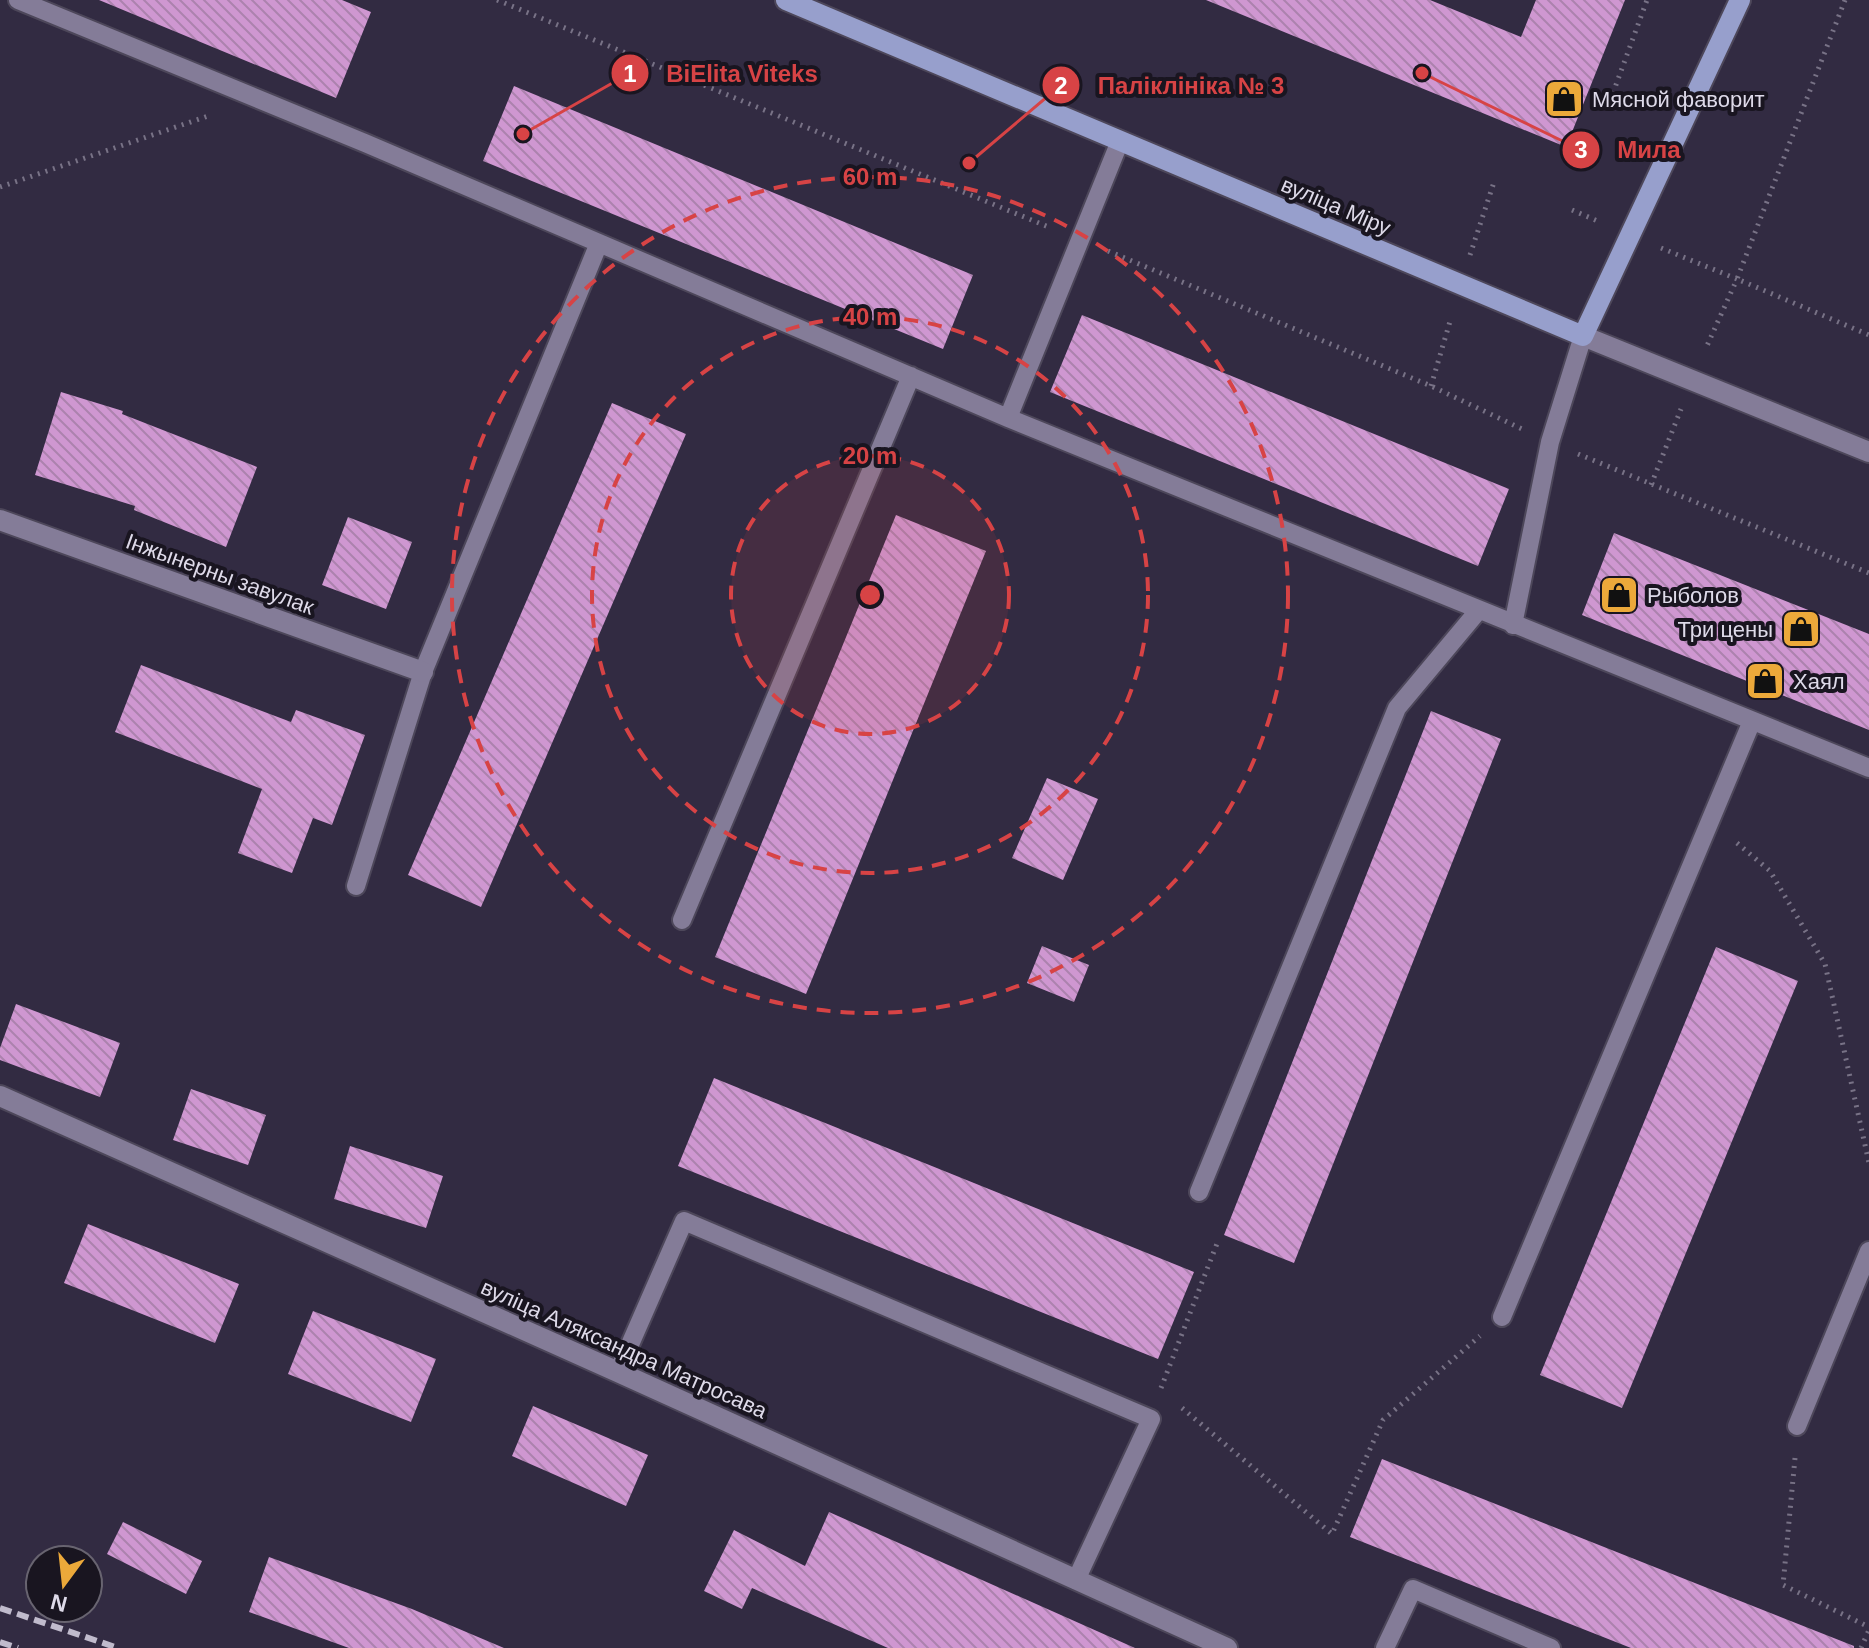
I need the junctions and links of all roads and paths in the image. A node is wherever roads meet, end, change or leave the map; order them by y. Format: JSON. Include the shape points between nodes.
{"nodes":[{"id":1,"x":18,"y":0,"type":"edge"},
{"id":2,"x":497,"y":0,"type":"edge"},
{"id":3,"x":786,"y":0,"type":"edge"},
{"id":4,"x":1647,"y":0,"type":"edge"},
{"id":5,"x":1740,"y":0,"type":"edge"},
{"id":6,"x":1845,"y":0,"type":"edge"},
{"id":7,"x":1613,"y":93,"type":"dead end"},
{"id":8,"x":259,"y":99,"type":"junction"},
{"id":9,"x":1120,"y":141,"type":"junction"},
{"id":10,"x":0,"y":187,"type":"edge"},
{"id":11,"x":1080,"y":240,"type":"junction"},
{"id":12,"x":599,"y":243,"type":"junction"},
{"id":13,"x":1869,"y":335,"type":"edge"},
{"id":14,"x":1583,"y":336,"type":"junction"},
{"id":15,"x":911,"y":376,"type":"junction"},
{"id":16,"x":1008,"y":418,"type":"junction"},
{"id":17,"x":1550,"y":442,"type":"junction"},
{"id":18,"x":1869,"y":452,"type":"edge"},
{"id":19,"x":0,"y":520,"type":"edge"},
{"id":20,"x":1869,"y":573,"type":"edge"},
{"id":21,"x":1478,"y":611,"type":"junction"},
{"id":22,"x":1513,"y":625,"type":"junction"},
{"id":23,"x":423,"y":672,"type":"junction"},
{"id":24,"x":1752,"y":721,"type":"junction"},
{"id":25,"x":1869,"y":768,"type":"edge"},
{"id":26,"x":1711,"y":819,"type":"junction"},
{"id":27,"x":356,"y":886,"type":"dead end"},
{"id":28,"x":682,"y":920,"type":"dead end"},
{"id":29,"x":0,"y":1096,"type":"edge"},
{"id":30,"x":1869,"y":1163,"type":"edge"},
{"id":31,"x":1199,"y":1192,"type":"dead end"},
{"id":32,"x":1218,"y":1241,"type":"dead end"},
{"id":33,"x":1869,"y":1251,"type":"edge"},
{"id":34,"x":1502,"y":1317,"type":"joint"},
{"id":35,"x":618,"y":1372,"type":"junction"},
{"id":36,"x":1160,"y":1390,"type":"dead end"},
{"id":37,"x":1172,"y":1399,"type":"dead end"},
{"id":38,"x":1797,"y":1426,"type":"joint"},
{"id":39,"x":1076,"y":1580,"type":"junction"},
{"id":40,"x":1869,"y":1628,"type":"edge"},
{"id":41,"x":1198,"y":1642,"type":"edge"},
{"id":42,"x":1227,"y":1648,"type":"edge"},
{"id":43,"x":1385,"y":1648,"type":"edge"},
{"id":44,"x":1551,"y":1648,"type":"edge"},
{"id":45,"x":1861,"y":1648,"type":"edge"}],
"edges":[{"from":1,"to":8,"type":"lane"},
{"from":2,"to":11,"type":"path"},
{"from":3,"to":9,"type":"main road","name":"вуліца Міру"},
{"from":4,"to":7,"type":"path"},
{"from":5,"to":14,"type":"main road"},
{"from":6,"to":13,"type":"path","via":[[1737,279]]},
{"from":8,"to":10,"type":"path"},
{"from":8,"to":12,"type":"lane"},
{"from":9,"to":11,"type":"lane"},
{"from":9,"to":14,"type":"main road","name":"вуліца Міру"},
{"from":11,"to":16,"type":"lane"},
{"from":11,"to":17,"type":"path","via":[[1431,386]]},
{"from":12,"to":15,"type":"lane"},
{"from":12,"to":23,"type":"lane"},
{"from":14,"to":17,"type":"lane"},
{"from":14,"to":18,"type":"street","name":"вуліца Міру"},
{"from":15,"to":16,"type":"lane"},
{"from":15,"to":28,"type":"lane"},
{"from":16,"to":21,"type":"lane"},
{"from":17,"to":20,"type":"path"},
{"from":17,"to":22,"type":"lane"},
{"from":19,"to":23,"type":"street","name":"Інжынерны завулак"},
{"from":21,"to":22,"type":"lane"},
{"from":21,"to":31,"type":"lane","via":[[1397,708]]},
{"from":22,"to":24,"type":"lane"},
{"from":23,"to":27,"type":"lane"},
{"from":24,"to":25,"type":"lane"},
{"from":24,"to":26,"type":"lane"},
{"from":26,"to":30,"type":"path","via":[[1770,871],[1825,964]]},
{"from":26,"to":34,"type":"lane"},
{"from":29,"to":35,"type":"street","name":"вуліца Аляксандра Матросава"},
{"from":32,"to":36,"type":"path"},
{"from":33,"to":38,"type":"lane"},
{"from":34,"to":37,"type":"path","via":[[1383,1420],[1332,1534]]},
{"from":35,"to":39,"type":"street","name":"вуліца Аляксандра Матросава"},
{"from":35,"to":39,"type":"lane","via":[[684,1221],[1151,1419]]},
{"from":38,"to":40,"type":"path","via":[[1783,1585]]},
{"from":39,"to":41,"type":"street","name":"вуліца Аляксандра Матросава"},
{"from":40,"to":45,"type":"path"},
{"from":41,"to":42,"type":"street","name":"вуліца Аляксандра Матросава"},
{"from":43,"to":44,"type":"lane","via":[[1413,1589]]}]}
